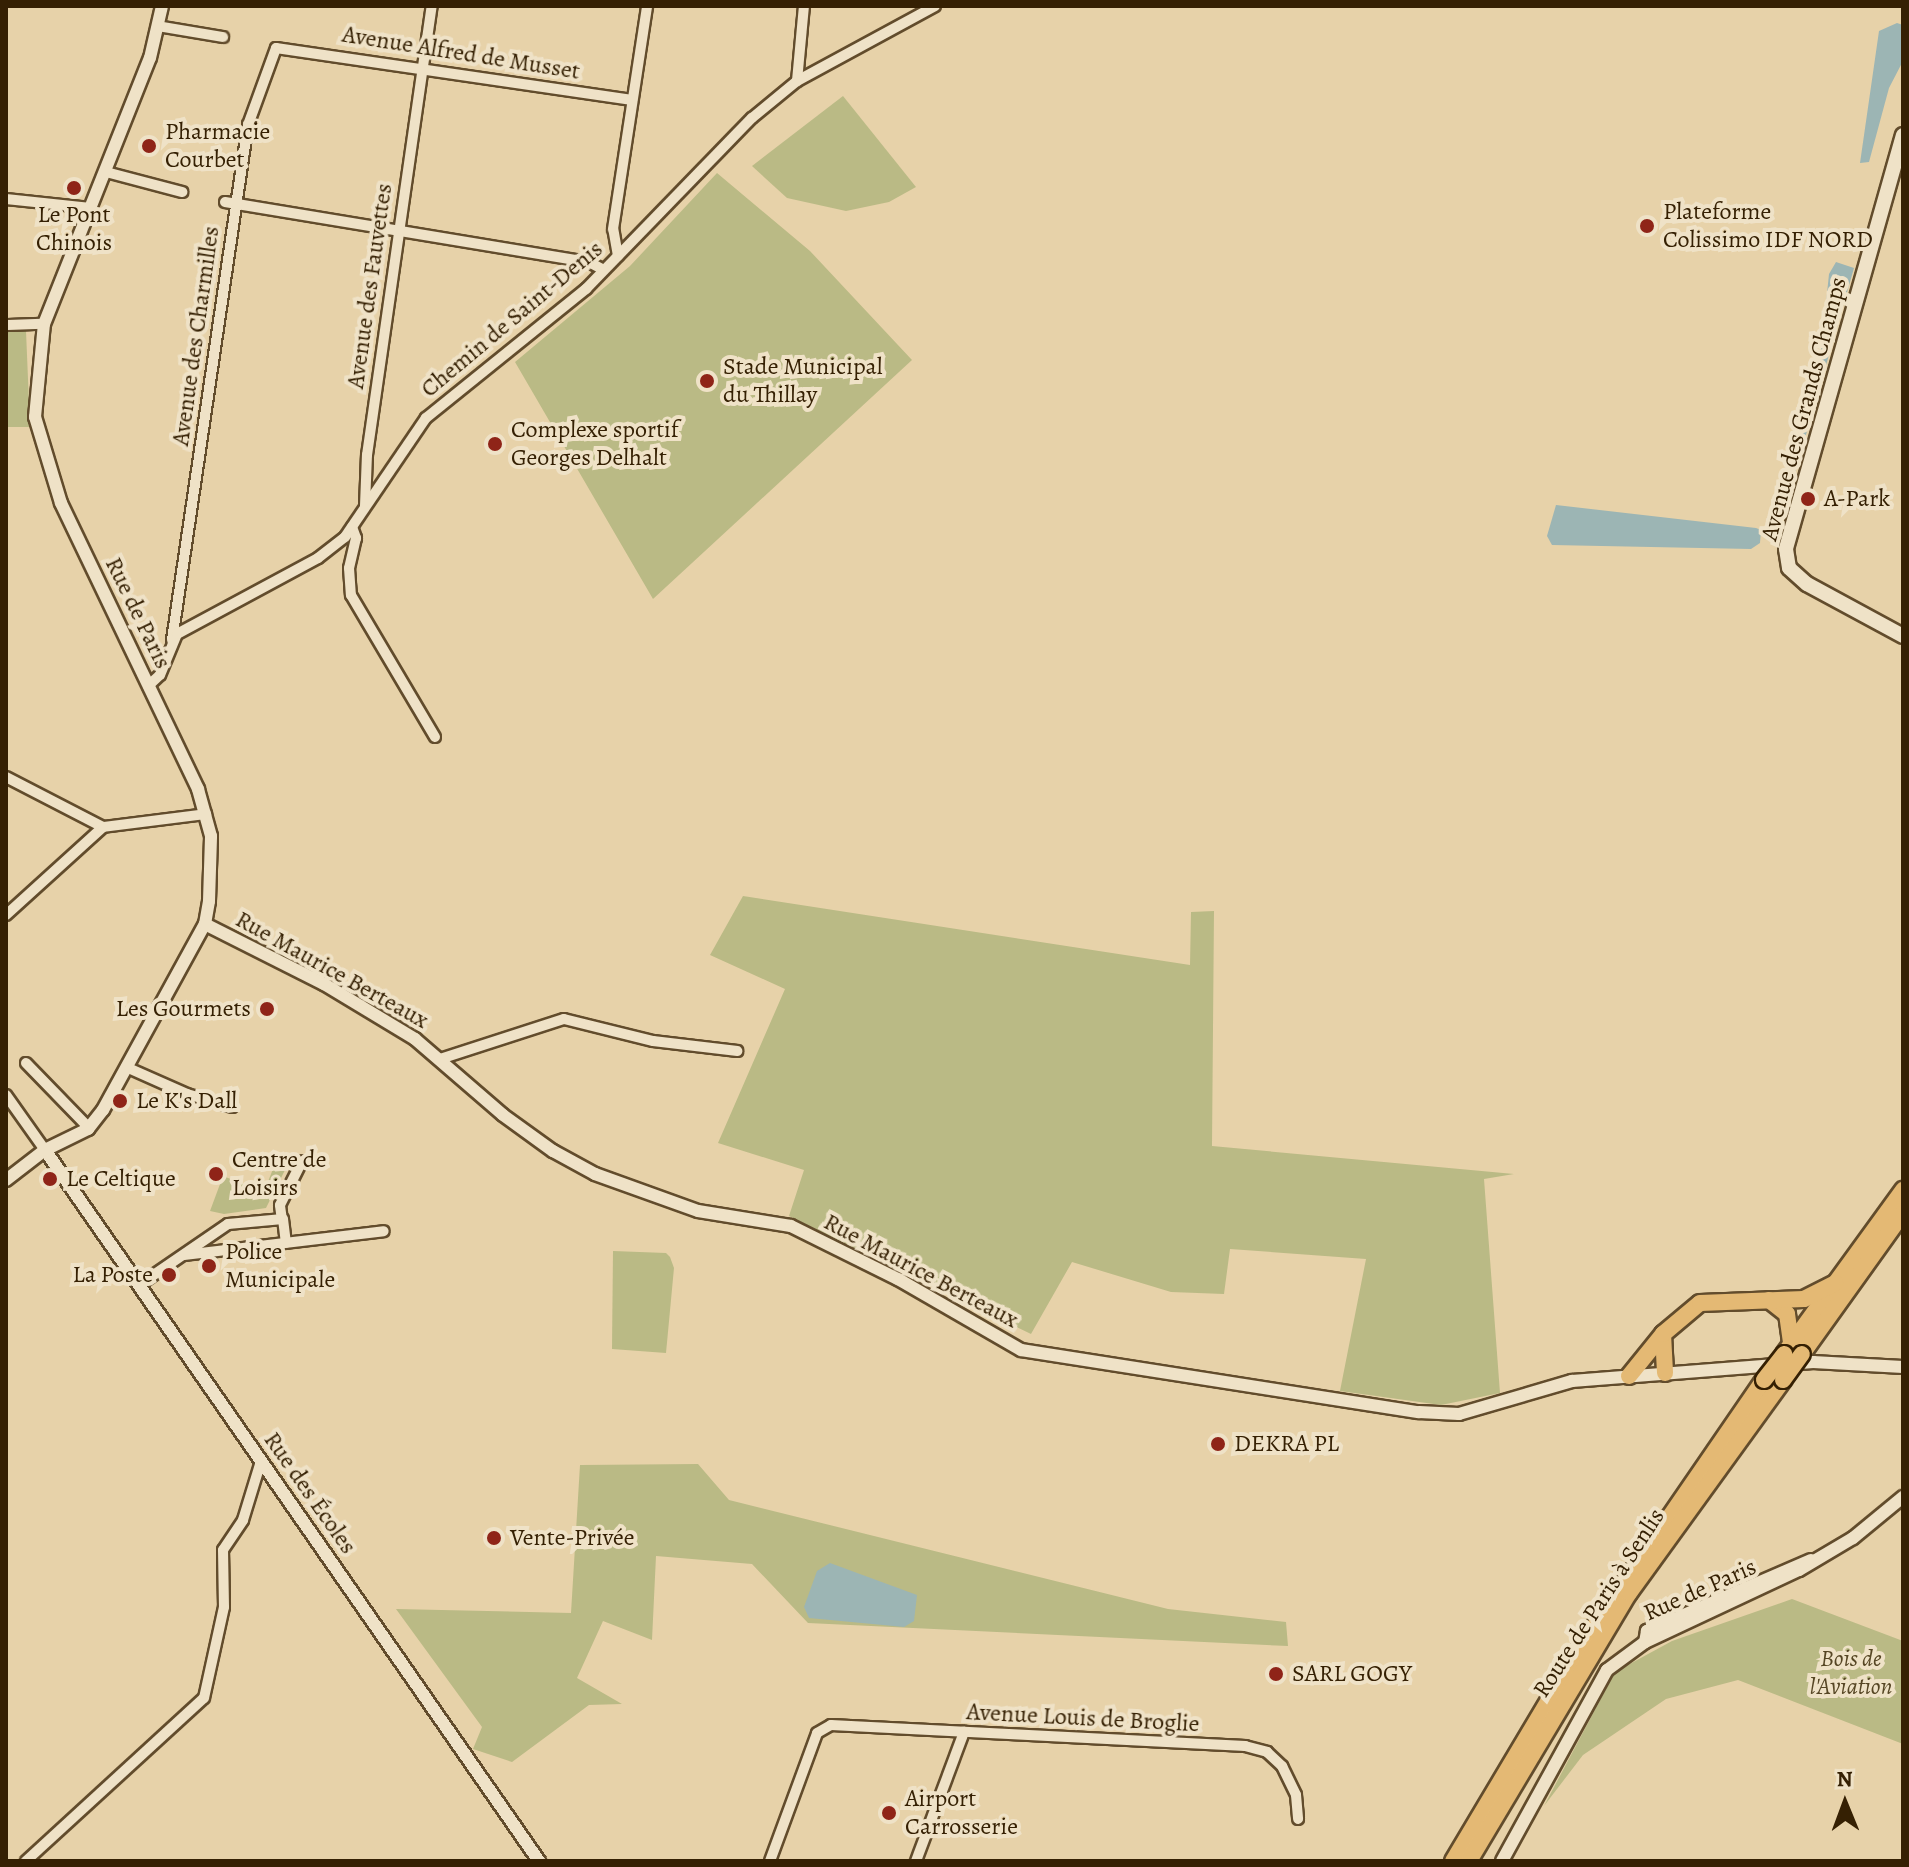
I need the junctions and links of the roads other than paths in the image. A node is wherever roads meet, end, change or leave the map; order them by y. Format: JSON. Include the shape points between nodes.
{"nodes":[{"id":1,"x":162,"y":6,"type":"edge"},
{"id":2,"x":432,"y":6,"type":"edge"},
{"id":3,"x":647,"y":6,"type":"edge"},
{"id":4,"x":804,"y":6,"type":"edge"},
{"id":5,"x":935,"y":6,"type":"edge"},
{"id":6,"x":157,"y":26,"type":"junction"},
{"id":7,"x":223,"y":37,"type":"dead end"},
{"id":8,"x":284,"y":46,"type":"joint"},
{"id":9,"x":422,"y":69,"type":"junction"},
{"id":10,"x":797,"y":81,"type":"junction"},
{"id":11,"x":632,"y":100,"type":"junction"},
{"id":12,"x":1903,"y":135,"type":"edge"},
{"id":13,"x":106,"y":172,"type":"junction"},
{"id":14,"x":182,"y":192,"type":"dead end"},
{"id":15,"x":6,"y":199,"type":"edge"},
{"id":16,"x":230,"y":202,"type":"junction"},
{"id":17,"x":91,"y":208,"type":"junction"},
{"id":18,"x":397,"y":229,"type":"junction"},
{"id":19,"x":618,"y":256,"type":"junction"},
{"id":20,"x":602,"y":269,"type":"junction"},
{"id":21,"x":44,"y":324,"type":"junction"},
{"id":22,"x":6,"y":325,"type":"edge"},
{"id":23,"x":365,"y":508,"type":"junction"},
{"id":24,"x":352,"y":527,"type":"junction"},
{"id":25,"x":1903,"y":636,"type":"edge"},
{"id":26,"x":171,"y":642,"type":"junction"},
{"id":27,"x":148,"y":686,"type":"junction"},
{"id":28,"x":435,"y":737,"type":"dead end"},
{"id":29,"x":6,"y":777,"type":"edge"},
{"id":30,"x":206,"y":814,"type":"junction"},
{"id":31,"x":103,"y":827,"type":"junction"},
{"id":32,"x":6,"y":915,"type":"edge"},
{"id":33,"x":205,"y":924,"type":"junction"},
{"id":34,"x":737,"y":1051,"type":"dead end"},
{"id":35,"x":440,"y":1059,"type":"junction"},
{"id":36,"x":26,"y":1063,"type":"dead end"},
{"id":37,"x":126,"y":1067,"type":"junction"},
{"id":38,"x":6,"y":1095,"type":"edge"},
{"id":39,"x":232,"y":1107,"type":"dead end"},
{"id":40,"x":89,"y":1128,"type":"junction"},
{"id":41,"x":45,"y":1150,"type":"junction"},
{"id":42,"x":302,"y":1161,"type":"dead end"},
{"id":43,"x":6,"y":1180,"type":"edge"},
{"id":44,"x":1903,"y":1190,"type":"edge"},
{"id":45,"x":1903,"y":1213,"type":"edge"},
{"id":46,"x":282,"y":1220,"type":"junction"},
{"id":47,"x":384,"y":1231,"type":"dead end"},
{"id":48,"x":286,"y":1243,"type":"junction"},
{"id":49,"x":184,"y":1255,"type":"junction"},
{"id":50,"x":1835,"y":1283,"type":"junction"},
{"id":51,"x":139,"y":1285,"type":"junction"},
{"id":52,"x":1769,"y":1300,"type":"junction"},
{"id":53,"x":1663,"y":1334,"type":"junction"},
{"id":54,"x":1797,"y":1353,"type":"junction"},
{"id":55,"x":1903,"y":1367,"type":"edge"},
{"id":56,"x":1665,"y":1373,"type":"junction"},
{"id":57,"x":1629,"y":1376,"type":"junction"},
{"id":58,"x":261,"y":1461,"type":"junction"},
{"id":59,"x":1903,"y":1497,"type":"edge"},
{"id":60,"x":964,"y":1732,"type":"junction"},
{"id":61,"x":1298,"y":1819,"type":"dead end"},
{"id":62,"x":26,"y":1861,"type":"edge"},
{"id":63,"x":539,"y":1861,"type":"edge"},
{"id":64,"x":770,"y":1861,"type":"edge"},
{"id":65,"x":916,"y":1861,"type":"edge"},
{"id":66,"x":1453,"y":1861,"type":"edge"},
{"id":67,"x":1469,"y":1861,"type":"edge"},
{"id":68,"x":1502,"y":1861,"type":"edge"}],
"edges":[{"from":1,"to":6,"type":"street","name":"Rue de Paris"},
{"from":2,"to":9,"type":"street","name":"Avenue des Fauvettes"},
{"from":3,"to":11,"type":"street"},
{"from":4,"to":10,"type":"street"},
{"from":5,"to":10,"type":"street","name":"Chemin de Saint-Denis"},
{"from":6,"to":7,"type":"street"},
{"from":6,"to":13,"type":"street","name":"Rue de Paris"},
{"from":8,"to":9,"type":"street","name":"Avenue Alfred de Musset"},
{"from":8,"to":16,"type":"street","name":"Avenue des Charmilles","via":[[276,48],[248,125]]},
{"from":9,"to":11,"type":"street","name":"Avenue Alfred de Musset"},
{"from":9,"to":18,"type":"street","name":"Avenue des Fauvettes"},
{"from":10,"to":19,"type":"street","name":"Chemin de Saint-Denis","via":[[741,129]]},
{"from":11,"to":19,"type":"street","via":[[613,229]]},
{"from":12,"to":25,"type":"main road","name":"Avenue des Grands Champs","via":[[1786,549],[1789,568],[1807,584]]},
{"from":13,"to":14,"type":"street"},
{"from":13,"to":17,"type":"street","name":"Rue de Paris"},
{"from":15,"to":17,"type":"street"},
{"from":16,"to":18,"type":"street"},
{"from":16,"to":26,"type":"street","name":"Avenue des Charmilles"},
{"from":17,"to":21,"type":"street","name":"Rue de Paris"},
{"from":18,"to":20,"type":"street","via":[[589,262]]},
{"from":18,"to":23,"type":"street","name":"Avenue des Fauvettes","via":[[367,455]]},
{"from":19,"to":20,"type":"street","name":"Chemin de Saint-Denis"},
{"from":20,"to":23,"type":"street","name":"Chemin de Saint-Denis","via":[[586,289],[426,418]]},
{"from":21,"to":22,"type":"street"},
{"from":21,"to":27,"type":"street","name":"Rue de Paris","via":[[35,417],[48,466]]},
{"from":23,"to":24,"type":"street","name":"Chemin de Saint-Denis"},
{"from":24,"to":26,"type":"street","name":"Chemin de Saint-Denis","via":[[318,558],[184,629]]},
{"from":24,"to":28,"type":"street","via":[[356,538],[349,568],[351,595]]},
{"from":26,"to":27,"type":"street","via":[[160,675]]},
{"from":27,"to":30,"type":"street","name":"Rue de Paris"},
{"from":29,"to":31,"type":"street"},
{"from":30,"to":31,"type":"street"},
{"from":30,"to":33,"type":"street","name":"Rue de Paris","via":[[213,860]]},
{"from":31,"to":32,"type":"street"},
{"from":33,"to":35,"type":"street","name":"Rue Maurice Berteaux","via":[[324,984]]},
{"from":33,"to":37,"type":"street","name":"Rue de Paris"},
{"from":34,"to":35,"type":"street","via":[[653,1041],[564,1019]]},
{"from":35,"to":57,"type":"street","name":"Rue Maurice Berteaux","via":[[503,1115],[595,1174],[698,1211],[791,1226],[898,1279],[1021,1350],[1432,1413],[1459,1414],[1572,1381]]},
{"from":36,"to":40,"type":"street"},
{"from":37,"to":39,"type":"street"},
{"from":37,"to":40,"type":"street","name":"Rue de Paris"},
{"from":38,"to":41,"type":"street"},
{"from":40,"to":41,"type":"street"},
{"from":41,"to":43,"type":"street"},
{"from":41,"to":51,"type":"street","name":"Rue des Écoles"},
{"from":42,"to":46,"type":"street","via":[[280,1205]]},
{"from":44,"to":50,"type":"main road"},
{"from":45,"to":54,"type":"main road"},
{"from":46,"to":48,"type":"street"},
{"from":46,"to":49,"type":"street","via":[[228,1224]]},
{"from":47,"to":48,"type":"street"},
{"from":48,"to":49,"type":"street"},
{"from":49,"to":51,"type":"street"},
{"from":50,"to":52,"type":"main road","via":[[1804,1299]]},
{"from":50,"to":54,"type":"main road"},
{"from":51,"to":58,"type":"street","name":"Rue des Écoles"},
{"from":52,"to":53,"type":"main road","via":[[1700,1303]]},
{"from":52,"to":54,"type":"main road","via":[[1787,1314]]},
{"from":53,"to":56,"type":"main road"},
{"from":53,"to":57,"type":"main road"},
{"from":54,"to":55,"type":"street","name":"Rue Maurice Berteaux"},
{"from":54,"to":56,"type":"street","name":"Rue Maurice Berteaux","via":[[1739,1368]]},
{"from":54,"to":66,"type":"main road","name":"Route de Paris à Senlis","bridge":true,"via":[[1764,1380],[1612,1597]]},
{"from":54,"to":67,"type":"main road","name":"Route de Paris à Senlis","bridge":true,"via":[[1783,1380],[1629,1593]]},
{"from":56,"to":57,"type":"street","name":"Rue Maurice Berteaux"},
{"from":58,"to":62,"type":"street","via":[[243,1520],[223,1550],[224,1607],[204,1698]]},
{"from":58,"to":63,"type":"street","name":"Rue des Écoles"},
{"from":59,"to":68,"type":"street","name":"Rue de Paris","via":[[1853,1538],[1811,1560],[1647,1631],[1645,1642],[1607,1670]]},
{"from":60,"to":61,"type":"street","name":"Avenue Louis de Broglie","via":[[1245,1746],[1267,1752],[1282,1766],[1296,1795]]},
{"from":60,"to":64,"type":"street","name":"Avenue Louis de Broglie","via":[[831,1725],[820,1729]]},
{"from":60,"to":65,"type":"street"}]}
